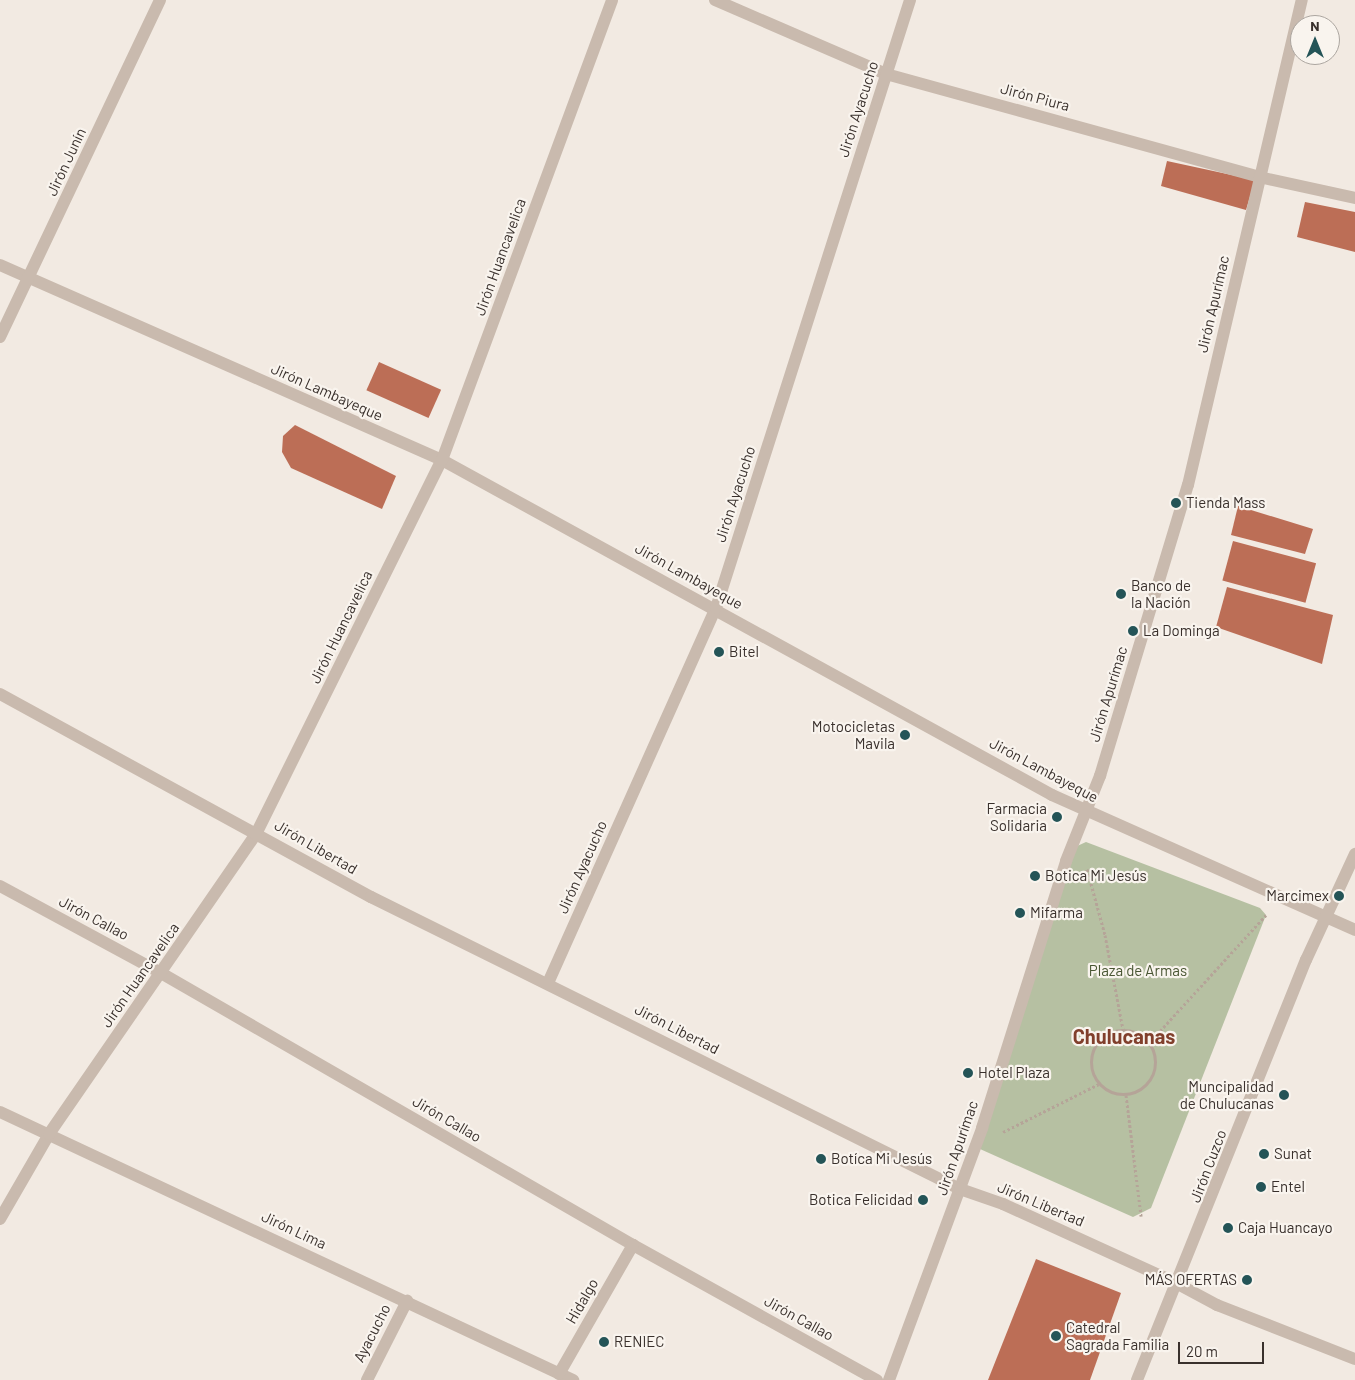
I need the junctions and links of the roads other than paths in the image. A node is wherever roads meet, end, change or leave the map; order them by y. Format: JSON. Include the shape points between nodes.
{"nodes":[{"id":1,"x":160,"y":0,"type":"edge"},
{"id":2,"x":612,"y":0,"type":"edge"},
{"id":3,"x":715,"y":0,"type":"edge"},
{"id":4,"x":910,"y":0,"type":"edge"},
{"id":5,"x":1302,"y":0,"type":"edge"},
{"id":6,"x":886,"y":74,"type":"junction"},
{"id":7,"x":1259,"y":177,"type":"junction"},
{"id":8,"x":1355,"y":198,"type":"edge"},
{"id":9,"x":0,"y":265,"type":"edge"},
{"id":10,"x":29,"y":279,"type":"junction"},
{"id":11,"x":0,"y":337,"type":"edge"},
{"id":12,"x":442,"y":460,"type":"junction"},
{"id":13,"x":716,"y":608,"type":"junction"},
{"id":14,"x":0,"y":694,"type":"edge"},
{"id":15,"x":1085,"y":810,"type":"junction"},
{"id":16,"x":257,"y":832,"type":"junction"},
{"id":17,"x":1355,"y":854,"type":"edge"},
{"id":18,"x":0,"y":886,"type":"edge"},
{"id":19,"x":1324,"y":916,"type":"junction"},
{"id":20,"x":1355,"y":930,"type":"edge"},
{"id":21,"x":161,"y":973,"type":"junction"},
{"id":22,"x":548,"y":983,"type":"junction"},
{"id":23,"x":0,"y":1112,"type":"edge"},
{"id":24,"x":49,"y":1134,"type":"junction"},
{"id":25,"x":960,"y":1189,"type":"junction"},
{"id":26,"x":0,"y":1218,"type":"edge"},
{"id":27,"x":633,"y":1244,"type":"junction"},
{"id":28,"x":1176,"y":1282,"type":"junction"},
{"id":29,"x":407,"y":1301,"type":"junction"},
{"id":30,"x":1355,"y":1360,"type":"edge"},
{"id":31,"x":559,"y":1374,"type":"junction"},
{"id":32,"x":367,"y":1380,"type":"edge"},
{"id":33,"x":573,"y":1380,"type":"edge"},
{"id":34,"x":877,"y":1380,"type":"edge"},
{"id":35,"x":889,"y":1380,"type":"edge"},
{"id":36,"x":1137,"y":1380,"type":"edge"}],
"edges":[{"from":1,"to":10,"type":"street","name":"Jirón Junín"},
{"from":2,"to":12,"type":"street","name":"Jirón Huancavelica"},
{"from":3,"to":6,"type":"street","name":"Jirón Piura"},
{"from":4,"to":6,"type":"street","name":"Jirón Ayacucho"},
{"from":5,"to":7,"type":"street","name":"Jirón Apurímac"},
{"from":6,"to":7,"type":"street","name":"Jirón Piura"},
{"from":6,"to":13,"type":"street","name":"Jirón Ayacucho"},
{"from":7,"to":8,"type":"street","name":"Jirón Piura"},
{"from":7,"to":15,"type":"street","name":"Jirón Apurímac","via":[[1188,485],[1100,776]]},
{"from":9,"to":10,"type":"street","name":"Jirón Lambayeque"},
{"from":10,"to":11,"type":"street","name":"Jirón Junín"},
{"from":10,"to":12,"type":"street","name":"Jirón Lambayeque"},
{"from":12,"to":13,"type":"street","name":"Jirón Lambayeque"},
{"from":12,"to":16,"type":"street","name":"Jirón Huancavelica"},
{"from":13,"to":15,"type":"street","name":"Jirón Lambayeque"},
{"from":13,"to":22,"type":"street","name":"Jirón Ayacucho"},
{"from":14,"to":16,"type":"street","name":"Jirón Libertad"},
{"from":15,"to":19,"type":"street","name":"Jirón Lambayeque"},
{"from":15,"to":25,"type":"street","name":"Jirón Apurímac"},
{"from":16,"to":21,"type":"street","name":"Jirón Huancavelica"},
{"from":16,"to":22,"type":"street","name":"Jirón Libertad","via":[[371,897]]},
{"from":17,"to":19,"type":"street","name":"Jirón Cuzco"},
{"from":18,"to":21,"type":"street","name":"Jirón Callao"},
{"from":19,"to":20,"type":"street","name":"Jirón Lambayeque"},
{"from":19,"to":28,"type":"street","name":"Jirón Cuzco"},
{"from":21,"to":24,"type":"street","name":"Jirón Huancavelica"},
{"from":21,"to":27,"type":"street","name":"Jirón Callao"},
{"from":22,"to":25,"type":"street","name":"Jirón Libertad"},
{"from":23,"to":24,"type":"street","name":"Jirón Lima"},
{"from":24,"to":26,"type":"street","name":"Jirón Huancavelica"},
{"from":24,"to":29,"type":"street","name":"Jirón Lima"},
{"from":25,"to":28,"type":"street","name":"Jirón Libertad","via":[[1003,1204]]},
{"from":25,"to":35,"type":"street","name":"Jirón Apurímac"},
{"from":27,"to":31,"type":"street","name":"Hidalgo"},
{"from":27,"to":34,"type":"street","name":"Jirón Callao"},
{"from":28,"to":30,"type":"street","name":"Jirón Libertad","via":[[1217,1305]]},
{"from":28,"to":36,"type":"street","name":"Jirón Cuzco"},
{"from":29,"to":31,"type":"street","name":"Jirón Lima"},
{"from":29,"to":32,"type":"street","name":"Ayacucho"},
{"from":31,"to":33,"type":"street","name":"Jirón Lima"}]}
